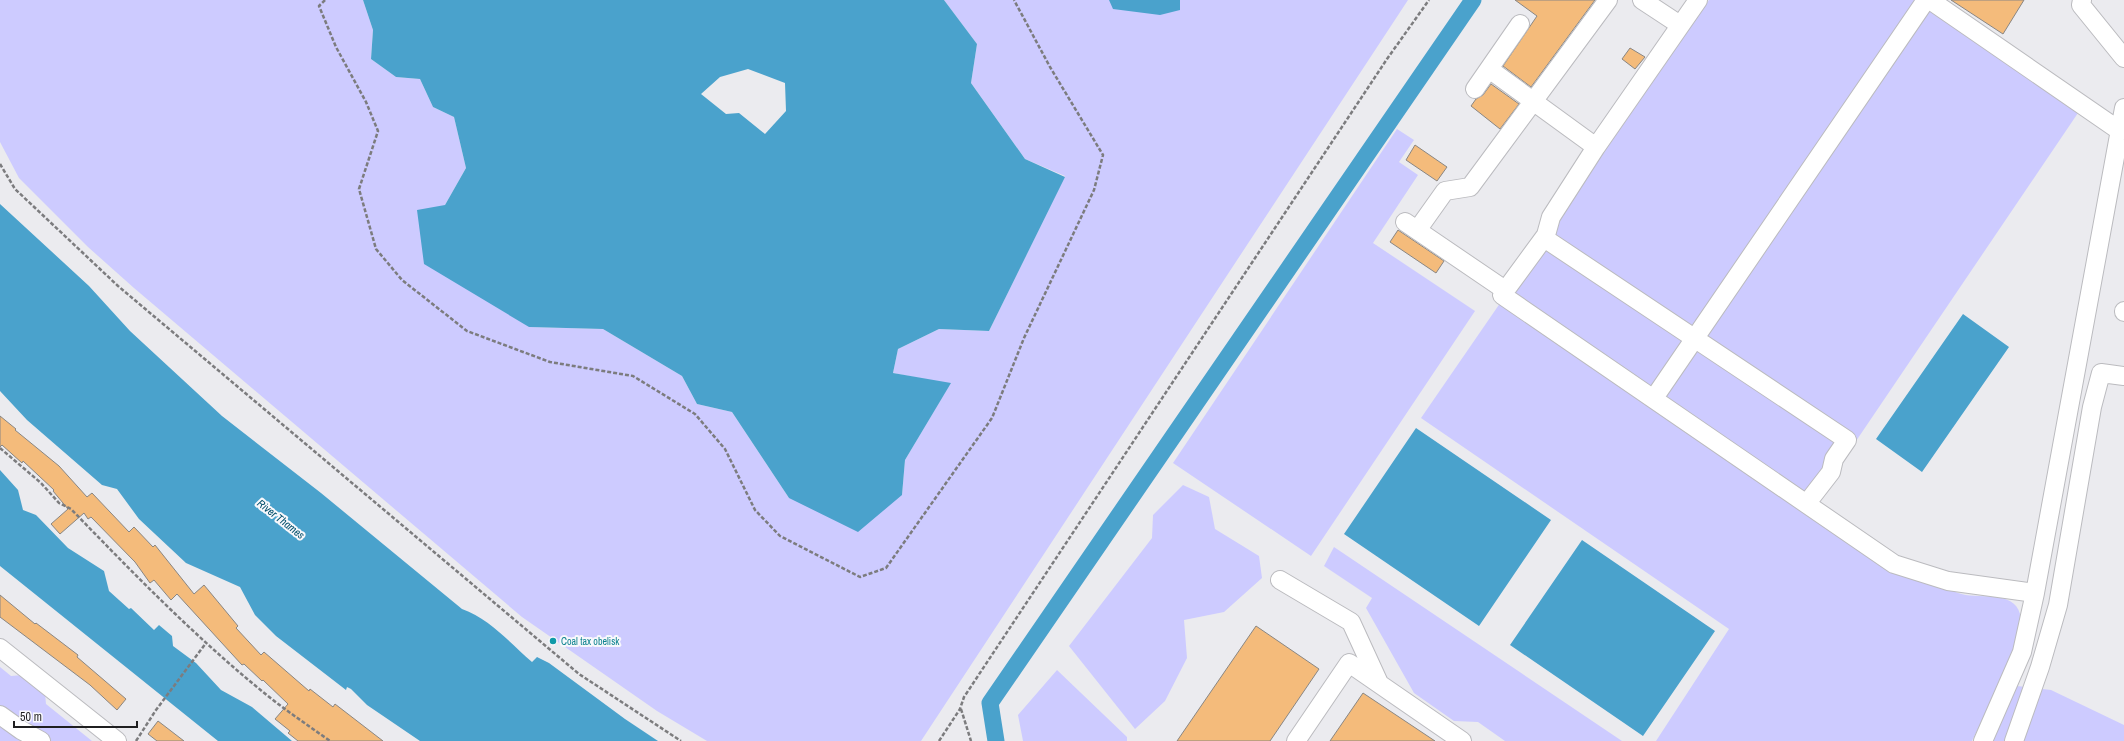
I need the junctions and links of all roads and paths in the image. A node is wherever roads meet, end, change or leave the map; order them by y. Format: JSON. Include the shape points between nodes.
{"nodes":[{"id":1,"x":325,"y":0,"type":"edge"},
{"id":2,"x":1014,"y":0,"type":"edge"},
{"id":3,"x":1429,"y":0,"type":"edge"},
{"id":4,"x":1608,"y":0,"type":"edge"},
{"id":5,"x":1642,"y":0,"type":"edge"},
{"id":6,"x":1698,"y":0,"type":"edge"},
{"id":7,"x":1926,"y":0,"type":"edge"},
{"id":8,"x":1930,"y":0,"type":"edge"},
{"id":9,"x":2082,"y":0,"type":"edge"},
{"id":10,"x":1520,"y":24,"type":"dead end"},
{"id":11,"x":1680,"y":25,"type":"junction"},
{"id":12,"x":2124,"y":58,"type":"edge"},
{"id":13,"x":1489,"y":69,"type":"junction"},
{"id":14,"x":1475,"y":89,"type":"dead end"},
{"id":15,"x":1534,"y":102,"type":"junction"},
{"id":16,"x":2124,"y":108,"type":"edge"},
{"id":17,"x":2120,"y":131,"type":"junction"},
{"id":18,"x":1596,"y":147,"type":"junction"},
{"id":19,"x":0,"y":164,"type":"edge"},
{"id":20,"x":1544,"y":238,"type":"junction"},
{"id":21,"x":1505,"y":290,"type":"junction"},
{"id":22,"x":1694,"y":338,"type":"junction"},
{"id":23,"x":2124,"y":376,"type":"edge"},
{"id":24,"x":1654,"y":398,"type":"junction"},
{"id":25,"x":0,"y":448,"type":"edge"},
{"id":26,"x":1807,"y":503,"type":"junction"},
{"id":27,"x":1280,"y":580,"type":"dead end"},
{"id":28,"x":2035,"y":593,"type":"junction"},
{"id":29,"x":206,"y":643,"type":"junction"},
{"id":30,"x":0,"y":648,"type":"edge"},
{"id":31,"x":1379,"y":684,"type":"junction"},
{"id":32,"x":960,"y":709,"type":"junction"},
{"id":33,"x":0,"y":715,"type":"edge"},
{"id":34,"x":41,"y":741,"type":"edge"},
{"id":35,"x":117,"y":741,"type":"edge"},
{"id":36,"x":136,"y":741,"type":"edge"},
{"id":37,"x":330,"y":741,"type":"edge"},
{"id":38,"x":681,"y":741,"type":"edge"},
{"id":39,"x":939,"y":741,"type":"edge"},
{"id":40,"x":972,"y":741,"type":"edge"},
{"id":41,"x":1296,"y":741,"type":"edge"},
{"id":42,"x":1462,"y":741,"type":"edge"},
{"id":43,"x":1983,"y":741,"type":"edge"},
{"id":44,"x":2014,"y":741,"type":"edge"}],
"edges":[{"from":1,"to":2,"type":"path","via":[[319,6],[336,47],[366,102],[378,131],[359,188],[376,249],[402,280],[467,331],[550,362],[633,376],[695,414],[725,449],[755,510],[780,536],[860,577],[886,568],[992,418],[1024,338],[1094,190],[1103,155],[1050,67]]},
{"from":3,"to":32,"type":"path","via":[[1387,59],[964,697]]},
{"from":4,"to":15,"type":"street"},
{"from":5,"to":11,"type":"street"},
{"from":6,"to":11,"type":"street"},
{"from":7,"to":22,"type":"street"},
{"from":8,"to":17,"type":"street"},
{"from":9,"to":12,"type":"street","via":[[2081,5]]},
{"from":10,"to":13,"type":"street"},
{"from":11,"to":18,"type":"street"},
{"from":13,"to":14,"type":"street"},
{"from":13,"to":15,"type":"street"},
{"from":15,"to":18,"type":"street"},
{"from":15,"to":21,"type":"street","via":[[1470,187],[1445,191],[1411,225]]},
{"from":16,"to":17,"type":"street"},
{"from":17,"to":28,"type":"street"},
{"from":18,"to":20,"type":"street","via":[[1551,217]]},
{"from":19,"to":38,"type":"path","via":[[16,189],[124,292],[580,674]]},
{"from":20,"to":21,"type":"street"},
{"from":20,"to":22,"type":"street"},
{"from":21,"to":24,"type":"street","via":[[1502,295]]},
{"from":22,"to":24,"type":"street"},
{"from":22,"to":26,"type":"street","via":[[1847,440],[1834,459],[1831,472]]},
{"from":23,"to":44,"type":"street","via":[[2101,373],[2092,407],[2058,605]]},
{"from":24,"to":26,"type":"street"},
{"from":25,"to":29,"type":"path","via":[[41,483],[59,503],[71,509],[154,595]]},
{"from":26,"to":28,"type":"street","via":[[1894,564],[1948,581]]},
{"from":27,"to":31,"type":"street","via":[[1351,622]]},
{"from":28,"to":43,"type":"street","via":[[2022,652]]},
{"from":29,"to":36,"type":"path"},
{"from":29,"to":37,"type":"path","via":[[268,697]]},
{"from":30,"to":35,"type":"street"},
{"from":31,"to":41,"type":"street","via":[[1349,663]]},
{"from":31,"to":42,"type":"street"},
{"from":32,"to":39,"type":"path"},
{"from":32,"to":40,"type":"path"},
{"from":33,"to":34,"type":"street"}]}
